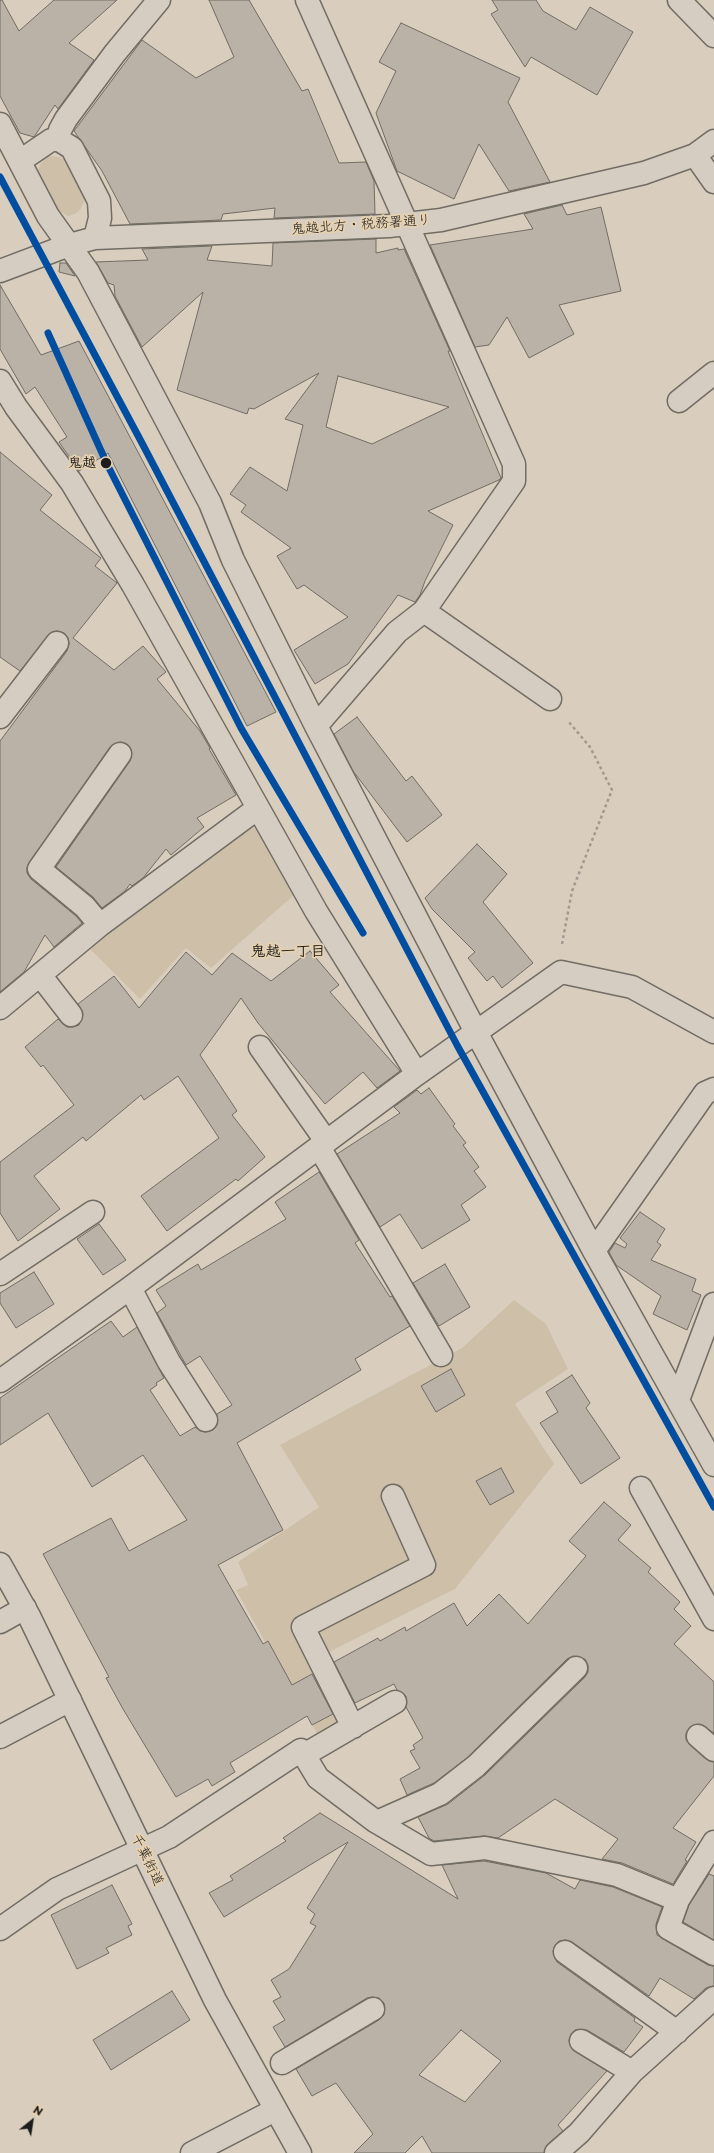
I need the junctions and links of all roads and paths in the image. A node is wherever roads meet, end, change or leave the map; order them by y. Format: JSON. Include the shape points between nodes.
{"nodes":[{"id":1,"x":159,"y":0,"type":"edge"},
{"id":2,"x":307,"y":0,"type":"edge"},
{"id":3,"x":679,"y":0,"type":"edge"},
{"id":4,"x":714,"y":36,"type":"edge"},
{"id":5,"x":0,"y":124,"type":"edge"},
{"id":6,"x":59,"y":140,"type":"junction"},
{"id":7,"x":714,"y":141,"type":"edge"},
{"id":8,"x":695,"y":155,"type":"junction"},
{"id":9,"x":20,"y":161,"type":"junction"},
{"id":10,"x":714,"y":182,"type":"edge"},
{"id":11,"x":408,"y":224,"type":"junction"},
{"id":12,"x":95,"y":238,"type":"junction"},
{"id":13,"x":69,"y":245,"type":"junction"},
{"id":14,"x":0,"y":271,"type":"edge"},
{"id":15,"x":714,"y":373,"type":"edge"},
{"id":16,"x":0,"y":381,"type":"edge"},
{"id":17,"x":679,"y":401,"type":"dead end"},
{"id":18,"x":424,"y":611,"type":"junction"},
{"id":19,"x":57,"y":643,"type":"dead end"},
{"id":20,"x":550,"y":699,"type":"joint"},
{"id":21,"x":0,"y":717,"type":"edge"},
{"id":22,"x":316,"y":726,"type":"junction"},
{"id":23,"x":120,"y":754,"type":"dead end"},
{"id":24,"x":258,"y":808,"type":"junction"},
{"id":25,"x":100,"y":925,"type":"junction"},
{"id":26,"x":561,"y":972,"type":"junction"},
{"id":27,"x":40,"y":975,"type":"junction"},
{"id":28,"x":0,"y":1008,"type":"edge"},
{"id":29,"x":71,"y":1014,"type":"dead end"},
{"id":30,"x":476,"y":1032,"type":"junction"},
{"id":31,"x":714,"y":1032,"type":"edge"},
{"id":32,"x":260,"y":1047,"type":"dead end"},
{"id":33,"x":416,"y":1074,"type":"junction"},
{"id":34,"x":714,"y":1089,"type":"edge"},
{"id":35,"x":323,"y":1144,"type":"junction"},
{"id":36,"x":94,"y":1212,"type":"dead end"},
{"id":37,"x":594,"y":1251,"type":"junction"},
{"id":38,"x":0,"y":1274,"type":"edge"},
{"id":39,"x":130,"y":1288,"type":"junction"},
{"id":40,"x":714,"y":1304,"type":"edge"},
{"id":41,"x":441,"y":1355,"type":"dead end"},
{"id":42,"x":0,"y":1381,"type":"edge"},
{"id":43,"x":678,"y":1400,"type":"junction"},
{"id":44,"x":206,"y":1420,"type":"dead end"},
{"id":45,"x":714,"y":1465,"type":"edge"},
{"id":46,"x":641,"y":1488,"type":"dead end"},
{"id":47,"x":393,"y":1496,"type":"dead end"},
{"id":48,"x":0,"y":1564,"type":"edge"},
{"id":49,"x":25,"y":1608,"type":"junction"},
{"id":50,"x":714,"y":1619,"type":"edge"},
{"id":51,"x":0,"y":1622,"type":"edge"},
{"id":52,"x":576,"y":1668,"type":"dead end"},
{"id":53,"x":70,"y":1700,"type":"junction"},
{"id":54,"x":394,"y":1702,"type":"dead end"},
{"id":55,"x":352,"y":1727,"type":"junction"},
{"id":56,"x":698,"y":1736,"type":"dead end"},
{"id":57,"x":0,"y":1737,"type":"edge"},
{"id":58,"x":714,"y":1750,"type":"edge"},
{"id":59,"x":304,"y":1755,"type":"junction"},
{"id":60,"x":377,"y":1822,"type":"junction"},
{"id":61,"x":714,"y":1842,"type":"edge"},
{"id":62,"x":143,"y":1850,"type":"junction"},
{"id":63,"x":678,"y":1900,"type":"junction"},
{"id":64,"x":0,"y":1929,"type":"edge"},
{"id":65,"x":565,"y":1952,"type":"dead end"},
{"id":66,"x":714,"y":1954,"type":"edge"},
{"id":67,"x":714,"y":1998,"type":"edge"},
{"id":68,"x":373,"y":2009,"type":"dead end"},
{"id":69,"x":677,"y":2032,"type":"junction"},
{"id":70,"x":581,"y":2041,"type":"dead end"},
{"id":71,"x":282,"y":2063,"type":"dead end"},
{"id":72,"x":632,"y":2072,"type":"junction"},
{"id":73,"x":275,"y":2110,"type":"junction"},
{"id":74,"x":192,"y":2153,"type":"edge"},
{"id":75,"x":300,"y":2153,"type":"edge"},
{"id":76,"x":556,"y":2153,"type":"edge"}],
"edges":[{"from":1,"to":6,"type":"main road","via":[[115,53],[66,119],[60,130]]},
{"from":2,"to":11,"type":"main road","via":[[393,197]]},
{"from":3,"to":4,"type":"main road"},
{"from":5,"to":9,"type":"main road"},
{"from":6,"to":9,"type":"main road","via":[[51,140]]},
{"from":6,"to":12,"type":"main road","via":[[72,148],[99,201],[100,218]]},
{"from":7,"to":8,"type":"main road","name":"鬼越北方・税務署通り"},
{"from":8,"to":10,"type":"main road"},
{"from":8,"to":11,"type":"main road","name":"鬼越北方・税務署通り","via":[[644,173],[441,220]]},
{"from":9,"to":13,"type":"main road","via":[[48,216]]},
{"from":11,"to":12,"type":"main road","name":"鬼越北方・税務署通り"},
{"from":11,"to":18,"type":"main road","via":[[514,464],[514,481]]},
{"from":12,"to":13,"type":"main road","name":"鬼越北方・税務署通り"},
{"from":13,"to":14,"type":"main road","name":"鬼越北方・税務署通り"},
{"from":13,"to":22,"type":"main road","via":[[88,272],[210,503],[233,560]]},
{"from":15,"to":17,"type":"main road"},
{"from":16,"to":24,"type":"main road","via":[[16,407],[72,482]]},
{"from":18,"to":20,"type":"main road"},
{"from":18,"to":22,"type":"main road","via":[[397,632]]},
{"from":19,"to":21,"type":"main road"},
{"from":20,"to":26,"type":"path","via":[[590,747],[612,790],[572,891],[560,953]]},
{"from":22,"to":30,"type":"main road"},
{"from":23,"to":25,"type":"main road","via":[[39,869],[85,907]]},
{"from":24,"to":25,"type":"main road"},
{"from":24,"to":33,"type":"main road","via":[[316,911]]},
{"from":25,"to":27,"type":"main road"},
{"from":26,"to":30,"type":"main road"},
{"from":26,"to":31,"type":"main road","via":[[632,987]]},
{"from":27,"to":28,"type":"main road"},
{"from":27,"to":29,"type":"main road"},
{"from":30,"to":33,"type":"main road"},
{"from":30,"to":37,"type":"main road"},
{"from":32,"to":35,"type":"main road"},
{"from":33,"to":35,"type":"main road"},
{"from":34,"to":37,"type":"main road","via":[[705,1093]]},
{"from":35,"to":39,"type":"main road"},
{"from":35,"to":41,"type":"main road"},
{"from":36,"to":38,"type":"main road"},
{"from":37,"to":43,"type":"main road"},
{"from":39,"to":42,"type":"main road"},
{"from":39,"to":44,"type":"main road","via":[[169,1362]]},
{"from":40,"to":43,"type":"main road"},
{"from":43,"to":45,"type":"main road"},
{"from":46,"to":50,"type":"main road"},
{"from":47,"to":55,"type":"main road","via":[[424,1565],[303,1627]]},
{"from":48,"to":49,"type":"main road","name":"千葉街道"},
{"from":49,"to":51,"type":"main road"},
{"from":49,"to":53,"type":"main road","name":"千葉街道"},
{"from":52,"to":60,"type":"main road","via":[[470,1770],[440,1794]]},
{"from":53,"to":57,"type":"main road"},
{"from":53,"to":62,"type":"main road","name":"千葉街道"},
{"from":54,"to":55,"type":"main road"},
{"from":55,"to":59,"type":"main road"},
{"from":56,"to":58,"type":"main road"},
{"from":59,"to":60,"type":"main road","via":[[318,1778]]},
{"from":59,"to":62,"type":"main road","via":[[301,1750],[169,1838]]},
{"from":60,"to":63,"type":"main road","via":[[431,1854],[485,1848],[617,1875]]},
{"from":61,"to":63,"type":"main road"},
{"from":62,"to":64,"type":"main road","via":[[57,1889]]},
{"from":62,"to":73,"type":"main road","name":"千葉街道","via":[[215,2000]]},
{"from":63,"to":66,"type":"main road","via":[[668,1928]]},
{"from":65,"to":69,"type":"main road"},
{"from":67,"to":69,"type":"main road"},
{"from":68,"to":71,"type":"main road"},
{"from":69,"to":72,"type":"main road"},
{"from":70,"to":72,"type":"main road"},
{"from":72,"to":76,"type":"main road","via":[[579,2133]]},
{"from":73,"to":74,"type":"main road"},
{"from":73,"to":75,"type":"main road","name":"千葉街道"}]}
